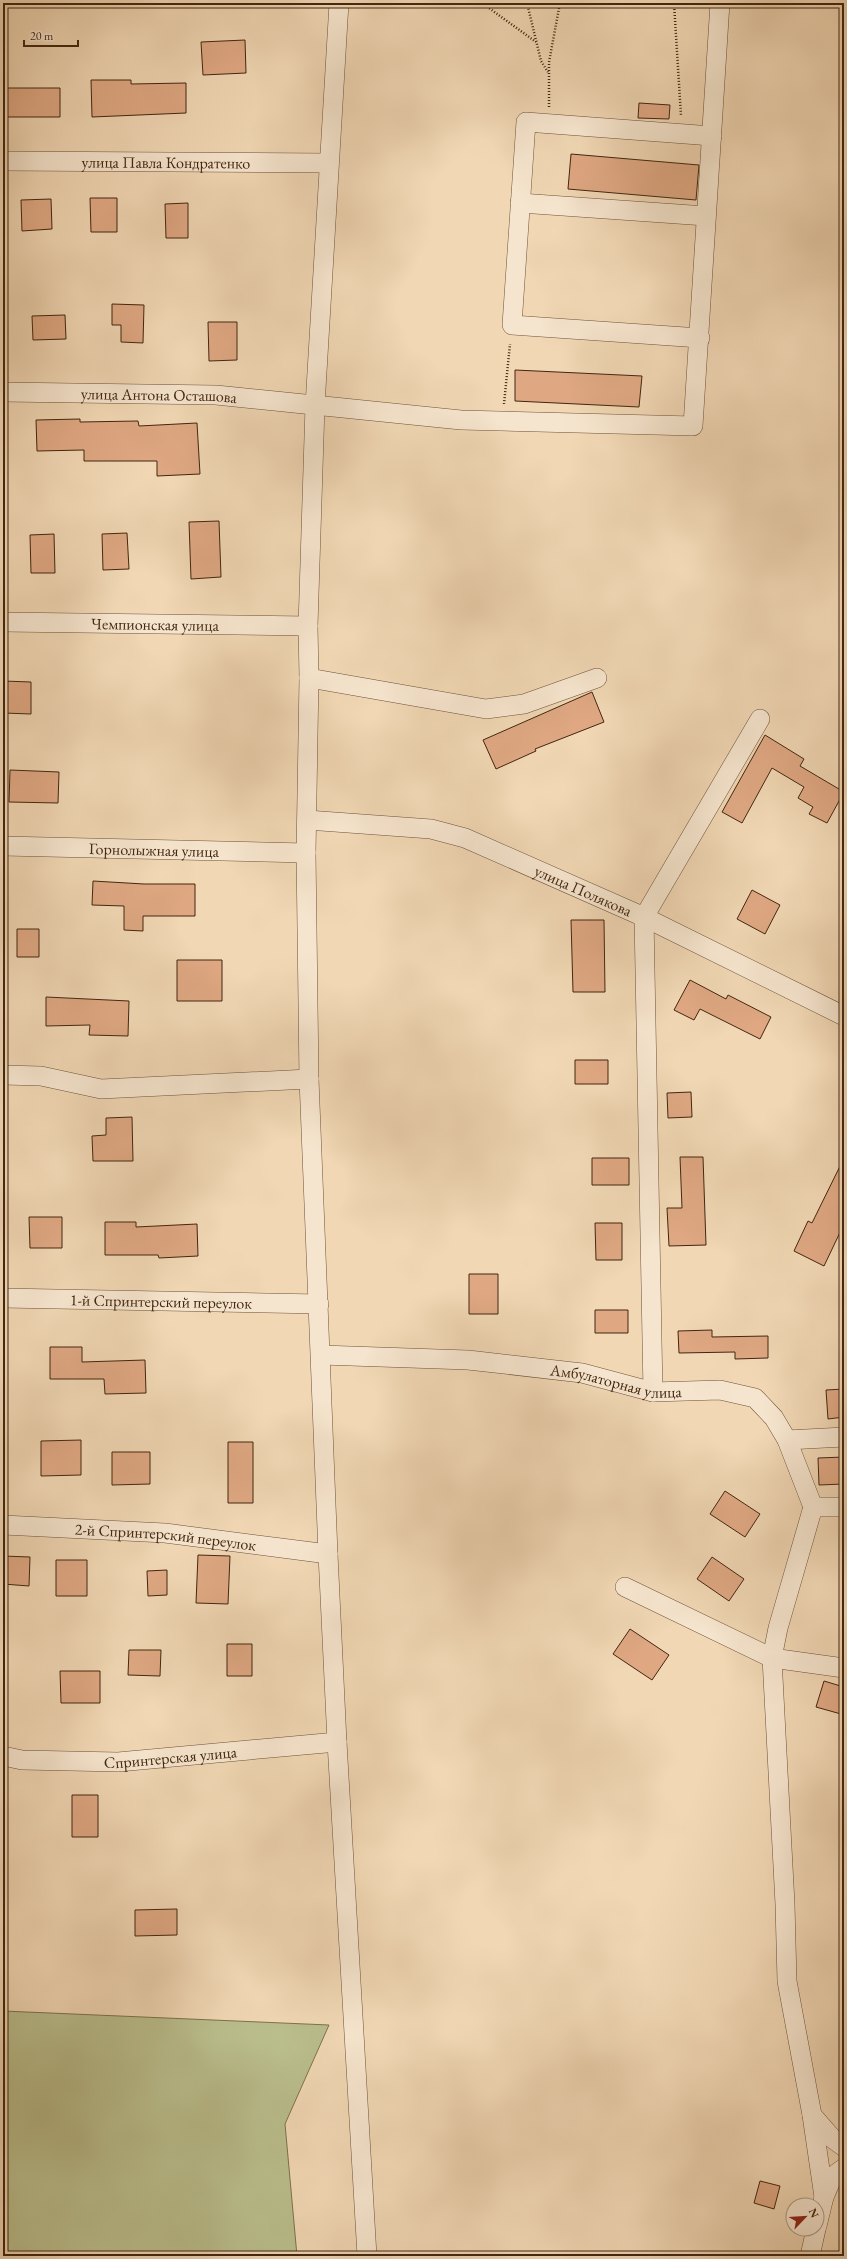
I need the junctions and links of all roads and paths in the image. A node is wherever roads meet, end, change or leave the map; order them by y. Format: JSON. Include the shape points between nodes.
{"nodes":[{"id":1,"x":339,"y":3,"type":"edge"},
{"id":2,"x":482,"y":3,"type":"edge"},
{"id":3,"x":526,"y":3,"type":"edge"},
{"id":4,"x":560,"y":3,"type":"edge"},
{"id":5,"x":674,"y":3,"type":"edge"},
{"id":6,"x":720,"y":3,"type":"edge"},
{"id":7,"x":536,"y":42,"type":"junction"},
{"id":8,"x":549,"y":74,"type":"junction"},
{"id":9,"x":549,"y":125,"type":"junction"},
{"id":10,"x":682,"y":134,"type":"junction"},
{"id":11,"x":712,"y":136,"type":"junction"},
{"id":12,"x":3,"y":161,"type":"edge"},
{"id":13,"x":329,"y":163,"type":"junction"},
{"id":14,"x":520,"y":203,"type":"junction"},
{"id":15,"x":706,"y":216,"type":"junction"},
{"id":16,"x":512,"y":325,"type":"junction"},
{"id":17,"x":700,"y":338,"type":"junction"},
{"id":18,"x":3,"y":392,"type":"edge"},
{"id":19,"x":315,"y":406,"type":"junction"},
{"id":20,"x":502,"y":421,"type":"junction"},
{"id":21,"x":3,"y":622,"type":"edge"},
{"id":22,"x":308,"y":626,"type":"junction"},
{"id":23,"x":310,"y":678,"type":"junction"},
{"id":24,"x":597,"y":678,"type":"dead end"},
{"id":25,"x":760,"y":719,"type":"dead end"},
{"id":26,"x":308,"y":820,"type":"junction"},
{"id":27,"x":3,"y":846,"type":"edge"},
{"id":28,"x":306,"y":853,"type":"junction"},
{"id":29,"x":644,"y":917,"type":"junction"},
{"id":30,"x":844,"y":1016,"type":"edge"},
{"id":31,"x":3,"y":1075,"type":"edge"},
{"id":32,"x":309,"y":1079,"type":"junction"},
{"id":33,"x":3,"y":1298,"type":"edge"},
{"id":34,"x":320,"y":1304,"type":"junction"},
{"id":35,"x":321,"y":1355,"type":"junction"},
{"id":36,"x":653,"y":1392,"type":"junction"},
{"id":37,"x":844,"y":1437,"type":"edge"},
{"id":38,"x":787,"y":1440,"type":"junction"},
{"id":39,"x":844,"y":1506,"type":"edge"},
{"id":40,"x":813,"y":1507,"type":"junction"},
{"id":41,"x":3,"y":1525,"type":"edge"},
{"id":42,"x":328,"y":1554,"type":"junction"},
{"id":43,"x":625,"y":1587,"type":"dead end"},
{"id":44,"x":772,"y":1658,"type":"junction"},
{"id":45,"x":844,"y":1668,"type":"edge"},
{"id":46,"x":337,"y":1742,"type":"junction"},
{"id":47,"x":3,"y":1756,"type":"edge"},
{"id":48,"x":812,"y":2115,"type":"junction"},
{"id":49,"x":844,"y":2147,"type":"edge"},
{"id":50,"x":844,"y":2168,"type":"edge"},
{"id":51,"x":824,"y":2196,"type":"joint"},
{"id":52,"x":814,"y":2237,"type":"edge"},
{"id":53,"x":367,"y":2256,"type":"edge"},
{"id":54,"x":810,"y":2256,"type":"edge"}],
"edges":[{"from":1,"to":13,"type":"street"},
{"from":2,"to":7,"type":"path"},
{"from":3,"to":7,"type":"path"},
{"from":4,"to":8,"type":"path"},
{"from":5,"to":10,"type":"path"},
{"from":6,"to":11,"type":"street"},
{"from":7,"to":8,"type":"path","via":[[540,61]]},
{"from":8,"to":9,"type":"path"},
{"from":9,"to":10,"type":"street"},
{"from":9,"to":14,"type":"street","via":[[526,122]]},
{"from":10,"to":11,"type":"street"},
{"from":11,"to":15,"type":"street"},
{"from":12,"to":13,"type":"street","name":"улица Павла Кондратенко"},
{"from":13,"to":19,"type":"street"},
{"from":14,"to":15,"type":"street"},
{"from":14,"to":16,"type":"street"},
{"from":15,"to":17,"type":"street"},
{"from":16,"to":17,"type":"street"},
{"from":16,"to":20,"type":"path"},
{"from":17,"to":20,"type":"street","name":"улица Антона Осташова","via":[[693,426]]},
{"from":18,"to":19,"type":"street","name":"улица Антона Осташова","via":[[216,395]]},
{"from":19,"to":20,"type":"street","name":"улица Антона Осташова","via":[[462,420]]},
{"from":19,"to":22,"type":"street"},
{"from":21,"to":22,"type":"street","name":"Чемпионская улица"},
{"from":22,"to":23,"type":"street"},
{"from":23,"to":24,"type":"street","via":[[486,709],[524,704]]},
{"from":23,"to":26,"type":"street"},
{"from":25,"to":29,"type":"street"},
{"from":26,"to":28,"type":"street"},
{"from":26,"to":29,"type":"street","name":"улица Полякова","via":[[430,828],[465,838]]},
{"from":27,"to":28,"type":"street","name":"Горнолыжная улица"},
{"from":28,"to":32,"type":"street"},
{"from":29,"to":30,"type":"street","name":"улица Полякова"},
{"from":29,"to":36,"type":"street"},
{"from":31,"to":32,"type":"street","via":[[41,1076],[101,1089]]},
{"from":32,"to":34,"type":"street"},
{"from":33,"to":34,"type":"street","name":"1-й Спринтерский переулок"},
{"from":34,"to":35,"type":"street"},
{"from":35,"to":36,"type":"street","name":"Амбулаторная улица","via":[[476,1361],[582,1373]]},
{"from":35,"to":42,"type":"street"},
{"from":36,"to":38,"type":"street","name":"Амбулаторная улица","via":[[720,1390],[755,1398],[774,1418]]},
{"from":37,"to":38,"type":"street"},
{"from":38,"to":40,"type":"street","name":"Амбулаторная улица"},
{"from":39,"to":40,"type":"street"},
{"from":40,"to":44,"type":"street","via":[[778,1628]]},
{"from":41,"to":42,"type":"street","name":"2-й Спринтерский переулок","via":[[165,1533]]},
{"from":42,"to":46,"type":"street"},
{"from":43,"to":44,"type":"street"},
{"from":44,"to":45,"type":"street"},
{"from":44,"to":48,"type":"street","via":[[787,1981]]},
{"from":46,"to":47,"type":"street","name":"Спринтерская улица","via":[[118,1762],[22,1760]]},
{"from":46,"to":53,"type":"street"},
{"from":48,"to":49,"type":"street","via":[[833,2139]]},
{"from":48,"to":51,"type":"street"},
{"from":50,"to":51,"type":"street","via":[[833,2176]]},
{"from":52,"to":54,"type":"street"}]}
